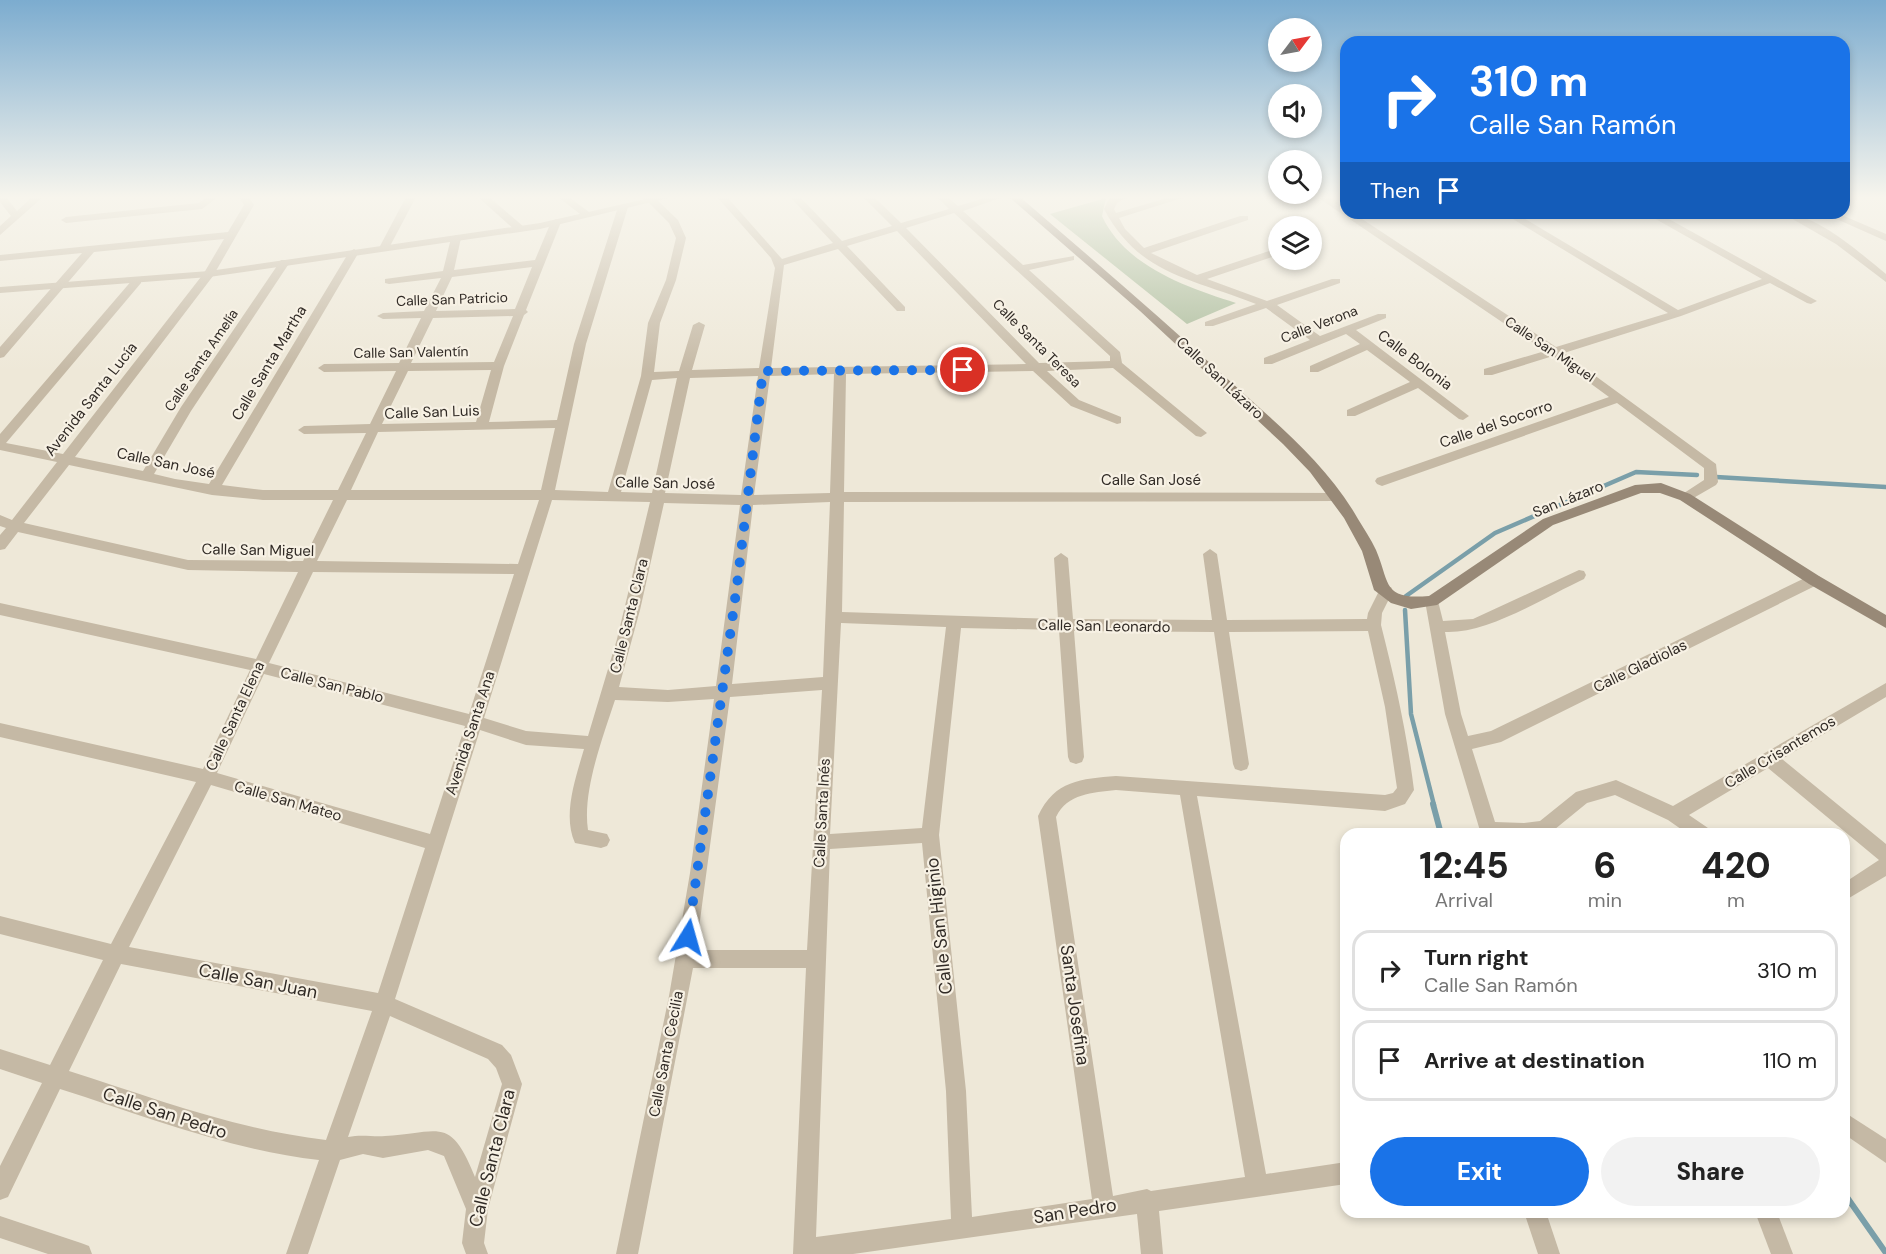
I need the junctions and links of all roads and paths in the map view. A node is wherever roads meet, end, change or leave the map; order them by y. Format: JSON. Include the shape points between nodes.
{"nodes":[{"id":1,"x":28,"y":256,"type":"edge"},
{"id":2,"x":86,"y":256,"type":"edge"},
{"id":3,"x":220,"y":256,"type":"edge"},
{"id":4,"x":330,"y":256,"type":"edge"},
{"id":5,"x":352,"y":256,"type":"edge"},
{"id":6,"x":452,"y":256,"type":"edge"},
{"id":7,"x":544,"y":256,"type":"edge"},
{"id":8,"x":607,"y":256,"type":"edge"},
{"id":9,"x":677,"y":256,"type":"edge"},
{"id":10,"x":773,"y":256,"type":"edge"},
{"id":11,"x":802,"y":256,"type":"edge"},
{"id":12,"x":852,"y":256,"type":"edge"},
{"id":13,"x":928,"y":256,"type":"edge"},
{"id":14,"x":1005,"y":256,"type":"edge"},
{"id":15,"x":1082,"y":256,"type":"edge"},
{"id":16,"x":1148,"y":256,"type":"edge"},
{"id":17,"x":1265,"y":256,"type":"edge"},
{"id":18,"x":1410,"y":256,"type":"edge"},
{"id":19,"x":1579,"y":256,"type":"edge"},
{"id":20,"x":1729,"y":256,"type":"edge"},
{"id":21,"x":1857,"y":256,"type":"edge"},
{"id":22,"x":0,"y":258,"type":"edge"},
{"id":23,"x":1070,"y":258,"type":"dead end"},
{"id":24,"x":285,"y":262,"type":"junction"},
{"id":25,"x":541,"y":263,"type":"junction"},
{"id":26,"x":779,"y":263,"type":"junction"},
{"id":27,"x":1020,"y":269,"type":"junction"},
{"id":28,"x":209,"y":274,"type":"junction"},
{"id":29,"x":448,"y":274,"type":"junction"},
{"id":30,"x":1197,"y":279,"type":"junction"},
{"id":31,"x":1772,"y":279,"type":"junction"},
{"id":32,"x":1886,"y":279,"type":"edge"},
{"id":33,"x":137,"y":281,"type":"junction"},
{"id":34,"x":389,"y":281,"type":"dead end"},
{"id":35,"x":1336,"y":281,"type":"dead end"},
{"id":36,"x":60,"y":287,"type":"junction"},
{"id":37,"x":0,"y":290,"type":"edge"},
{"id":38,"x":1811,"y":302,"type":"dead end"},
{"id":39,"x":1268,"y":304,"type":"junction"},
{"id":40,"x":901,"y":309,"type":"dead end"},
{"id":41,"x":522,"y":312,"type":"junction"},
{"id":42,"x":430,"y":314,"type":"junction"},
{"id":43,"x":1677,"y":314,"type":"junction"},
{"id":44,"x":383,"y":316,"type":"dead end"},
{"id":45,"x":1382,"y":316,"type":"dead end"},
{"id":46,"x":1209,"y":324,"type":"dead end"},
{"id":47,"x":699,"y":325,"type":"dead end"},
{"id":48,"x":1347,"y":329,"type":"junction"},
{"id":49,"x":1319,"y":340,"type":"junction"},
{"id":50,"x":1368,"y":345,"type":"junction"},
{"id":51,"x":1555,"y":352,"type":"junction"},
{"id":52,"x":0,"y":354,"type":"edge"},
{"id":53,"x":1268,"y":361,"type":"dead end"},
{"id":54,"x":1116,"y":364,"type":"junction"},
{"id":55,"x":498,"y":366,"type":"junction"},
{"id":56,"x":324,"y":368,"type":"dead end"},
{"id":57,"x":403,"y":368,"type":"junction"},
{"id":58,"x":1037,"y":368,"type":"junction"},
{"id":59,"x":1314,"y":369,"type":"dead end"},
{"id":60,"x":763,"y":371,"type":"junction"},
{"id":61,"x":840,"y":371,"type":"junction"},
{"id":62,"x":1488,"y":372,"type":"dead end"},
{"id":63,"x":683,"y":374,"type":"junction"},
{"id":64,"x":647,"y":376,"type":"junction"},
{"id":65,"x":1418,"y":384,"type":"junction"},
{"id":66,"x":1620,"y":398,"type":"junction"},
{"id":67,"x":1351,"y":412,"type":"dead end"},
{"id":68,"x":1463,"y":416,"type":"dead end"},
{"id":69,"x":1118,"y":420,"type":"dead end"},
{"id":70,"x":561,"y":424,"type":"junction"},
{"id":71,"x":481,"y":427,"type":"junction"},
{"id":72,"x":304,"y":430,"type":"dead end"},
{"id":73,"x":374,"y":430,"type":"junction"},
{"id":74,"x":1201,"y":434,"type":"dead end"},
{"id":75,"x":0,"y":444,"type":"edge"},
{"id":76,"x":66,"y":458,"type":"junction"},
{"id":77,"x":146,"y":476,"type":"junction"},
{"id":78,"x":1382,"y":481,"type":"dead end"},
{"id":79,"x":212,"y":490,"type":"junction"},
{"id":80,"x":344,"y":493,"type":"junction"},
{"id":81,"x":547,"y":495,"type":"junction"},
{"id":82,"x":1335,"y":496,"type":"junction"},
{"id":83,"x":837,"y":497,"type":"junction"},
{"id":84,"x":1685,"y":497,"type":"junction"},
{"id":85,"x":613,"y":498,"type":"junction"},
{"id":86,"x":658,"y":500,"type":"junction"},
{"id":87,"x":748,"y":500,"type":"junction"},
{"id":88,"x":0,"y":520,"type":"edge"},
{"id":89,"x":14,"y":526,"type":"junction"},
{"id":90,"x":0,"y":544,"type":"edge"},
{"id":91,"x":1210,"y":554,"type":"dead end"},
{"id":92,"x":1061,"y":558,"type":"dead end"},
{"id":93,"x":309,"y":567,"type":"junction"},
{"id":94,"x":522,"y":569,"type":"junction"},
{"id":95,"x":1579,"y":575,"type":"dead end"},
{"id":96,"x":1814,"y":580,"type":"junction"},
{"id":97,"x":1398,"y":598,"type":"junction"},
{"id":98,"x":1432,"y":602,"type":"junction"},
{"id":99,"x":0,"y":609,"type":"edge"},
{"id":100,"x":834,"y":617,"type":"junction"},
{"id":101,"x":1886,"y":622,"type":"edge"},
{"id":102,"x":954,"y":623,"type":"junction"},
{"id":103,"x":1374,"y":625,"type":"junction"},
{"id":104,"x":1068,"y":626,"type":"junction"},
{"id":105,"x":1435,"y":626,"type":"junction"},
{"id":106,"x":1219,"y":628,"type":"junction"},
{"id":107,"x":258,"y":666,"type":"junction"},
{"id":108,"x":829,"y":683,"type":"junction"},
{"id":109,"x":1886,"y":688,"type":"edge"},
{"id":110,"x":723,"y":692,"type":"junction"},
{"id":111,"x":610,"y":693,"type":"junction"},
{"id":112,"x":475,"y":722,"type":"junction"},
{"id":113,"x":0,"y":730,"type":"edge"},
{"id":114,"x":593,"y":743,"type":"junction"},
{"id":115,"x":1462,"y":743,"type":"junction"},
{"id":116,"x":1076,"y":757,"type":"dead end"},
{"id":117,"x":1768,"y":759,"type":"junction"},
{"id":118,"x":1241,"y":764,"type":"dead end"},
{"id":119,"x":207,"y":777,"type":"junction"},
{"id":120,"x":1186,"y":789,"type":"junction"},
{"id":121,"x":1674,"y":815,"type":"junction"},
{"id":122,"x":1488,"y":828,"type":"edge"},
{"id":123,"x":1544,"y":828,"type":"edge"},
{"id":124,"x":1693,"y":828,"type":"edge"},
{"id":125,"x":930,"y":835,"type":"junction"},
{"id":126,"x":601,"y":840,"type":"dead end"},
{"id":127,"x":822,"y":842,"type":"junction"},
{"id":128,"x":435,"y":843,"type":"junction"},
{"id":129,"x":1886,"y":855,"type":"edge"},
{"id":130,"x":1886,"y":866,"type":"edge"},
{"id":131,"x":1850,"y":889,"type":"edge"},
{"id":132,"x":0,"y":925,"type":"edge"},
{"id":133,"x":116,"y":954,"type":"junction"},
{"id":134,"x":685,"y":959,"type":"junction"},
{"id":135,"x":816,"y":959,"type":"junction"},
{"id":136,"x":384,"y":1004,"type":"junction"},
{"id":137,"x":0,"y":1059,"type":"edge"},
{"id":138,"x":504,"y":1062,"type":"joint"},
{"id":139,"x":55,"y":1077,"type":"junction"},
{"id":140,"x":1850,"y":1126,"type":"edge"},
{"id":141,"x":334,"y":1151,"type":"junction"},
{"id":142,"x":1886,"y":1152,"type":"edge"},
{"id":143,"x":1340,"y":1174,"type":"edge"},
{"id":144,"x":1257,"y":1184,"type":"junction"},
{"id":145,"x":0,"y":1189,"type":"edge"},
{"id":146,"x":1147,"y":1200,"type":"junction"},
{"id":147,"x":1104,"y":1206,"type":"junction"},
{"id":148,"x":477,"y":1209,"type":"junction"},
{"id":149,"x":1536,"y":1218,"type":"edge"},
{"id":150,"x":1768,"y":1218,"type":"edge"},
{"id":151,"x":0,"y":1227,"type":"edge"},
{"id":152,"x":962,"y":1229,"type":"junction"},
{"id":153,"x":804,"y":1251,"type":"edge"},
{"id":154,"x":81,"y":1254,"type":"edge"},
{"id":155,"x":297,"y":1254,"type":"edge"},
{"id":156,"x":477,"y":1254,"type":"edge"},
{"id":157,"x":627,"y":1254,"type":"edge"},
{"id":158,"x":1152,"y":1254,"type":"edge"},
{"id":159,"x":1549,"y":1254,"type":"edge"},
{"id":160,"x":1782,"y":1254,"type":"edge"}],
"edges":[{"from":1,"to":22,"type":"street"},
{"from":2,"to":36,"type":"street"},
{"from":3,"to":28,"type":"street","name":"Avenida Santa Lucía"},
{"from":4,"to":24,"type":"street"},
{"from":5,"to":79,"type":"street","name":"Calle Santa Martha"},
{"from":6,"to":29,"type":"street","name":"Calle Santa Elena"},
{"from":7,"to":25,"type":"street"},
{"from":8,"to":70,"type":"street","name":"Avenida Santa Ana"},
{"from":9,"to":64,"type":"street","via":[[672,280],[654,323]]},
{"from":10,"to":26,"type":"street"},
{"from":11,"to":26,"type":"street"},
{"from":12,"to":40,"type":"street"},
{"from":13,"to":58,"type":"street","name":"Calle Santa Teresa"},
{"from":14,"to":27,"type":"street"},
{"from":15,"to":82,"type":"main road","name":"Calle San Lázaro","via":[[1288,441]]},
{"from":16,"to":30,"type":"street"},
{"from":17,"to":30,"type":"street"},
{"from":18,"to":51,"type":"street","name":"Calle San Miguel"},
{"from":19,"to":43,"type":"street"},
{"from":20,"to":31,"type":"street"},
{"from":21,"to":32,"type":"street"},
{"from":23,"to":27,"type":"street"},
{"from":24,"to":28,"type":"street"},
{"from":24,"to":77,"type":"street","name":"Calle Santa Amelía","via":[[185,410]]},
{"from":25,"to":29,"type":"street"},
{"from":25,"to":41,"type":"street"},
{"from":26,"to":60,"type":"street","name":"Calle Santa Cecilia"},
{"from":27,"to":54,"type":"street","via":[[1116,356]]},
{"from":28,"to":33,"type":"street"},
{"from":28,"to":76,"type":"street","name":"Avenida Santa Lucía"},
{"from":29,"to":34,"type":"street"},
{"from":29,"to":42,"type":"street","name":"Calle Santa Elena"},
{"from":30,"to":39,"type":"street"},
{"from":31,"to":38,"type":"street"},
{"from":31,"to":43,"type":"street"},
{"from":33,"to":36,"type":"street"},
{"from":33,"to":75,"type":"street"},
{"from":35,"to":39,"type":"street"},
{"from":36,"to":37,"type":"street"},
{"from":36,"to":52,"type":"street"},
{"from":39,"to":46,"type":"street"},
{"from":39,"to":49,"type":"street"},
{"from":41,"to":42,"type":"street","name":"Calle San Patricio"},
{"from":41,"to":55,"type":"street"},
{"from":42,"to":44,"type":"street","name":"Calle San Patricio"},
{"from":42,"to":57,"type":"street","name":"Calle Santa Elena"},
{"from":43,"to":51,"type":"street"},
{"from":45,"to":48,"type":"street","name":"Calle Verona"},
{"from":47,"to":63,"type":"street","name":"Calle Santa Clara"},
{"from":48,"to":49,"type":"street","name":"Calle Verona"},
{"from":48,"to":50,"type":"street","name":"Calle Bolonia"},
{"from":49,"to":53,"type":"street","name":"Calle Verona"},
{"from":50,"to":59,"type":"street"},
{"from":50,"to":65,"type":"street","name":"Calle Bolonia"},
{"from":51,"to":62,"type":"street"},
{"from":51,"to":66,"type":"street","name":"Calle San Miguel"},
{"from":54,"to":58,"type":"street"},
{"from":54,"to":74,"type":"street"},
{"from":55,"to":57,"type":"street","name":"Calle San Valentín"},
{"from":55,"to":71,"type":"street"},
{"from":56,"to":57,"type":"street","name":"Calle San Valentín"},
{"from":57,"to":73,"type":"street","name":"Calle Santa Elena"},
{"from":58,"to":61,"type":"street"},
{"from":58,"to":69,"type":"street","name":"Calle Santa Teresa","via":[[1075,403]]},
{"from":60,"to":61,"type":"street"},
{"from":60,"to":63,"type":"street"},
{"from":60,"to":87,"type":"street","name":"Calle Santa Cecilia"},
{"from":61,"to":83,"type":"street","name":"Calle Santa Inés"},
{"from":63,"to":64,"type":"street"},
{"from":63,"to":86,"type":"street","name":"Calle Santa Clara"},
{"from":64,"to":85,"type":"street"},
{"from":65,"to":67,"type":"street"},
{"from":65,"to":68,"type":"street","name":"Calle Bolonia"},
{"from":66,"to":78,"type":"street","name":"Calle del Socorro"},
{"from":66,"to":84,"type":"street","name":"Calle San Miguel","via":[[1711,467],[1711,482]]},
{"from":70,"to":71,"type":"street","name":"Calle San Luis"},
{"from":70,"to":81,"type":"street","name":"Avenida Santa Ana"},
{"from":71,"to":73,"type":"street","name":"Calle San Luis"},
{"from":72,"to":73,"type":"street","name":"Calle San Luis"},
{"from":73,"to":80,"type":"street","name":"Calle Santa Elena"},
{"from":75,"to":76,"type":"street","name":"Calle San José"},
{"from":76,"to":77,"type":"street","name":"Calle San José"},
{"from":76,"to":89,"type":"street","name":"Avenida Santa Lucía"},
{"from":77,"to":79,"type":"street","name":"Calle San José"},
{"from":79,"to":80,"type":"street","name":"Calle San José","via":[[263,495]]},
{"from":80,"to":81,"type":"street","name":"Calle San José"},
{"from":80,"to":93,"type":"street","name":"Calle Santa Elena"},
{"from":81,"to":85,"type":"street","name":"Calle San José"},
{"from":81,"to":94,"type":"street","name":"Avenida Santa Ana"},
{"from":82,"to":83,"type":"street","name":"Calle San José"},
{"from":82,"to":97,"type":"main road","name":"Calle San Lázaro","via":[[1369,551],[1376,579]]},
{"from":83,"to":87,"type":"street","name":"Calle San José"},
{"from":83,"to":100,"type":"street","name":"Calle Santa Inés"},
{"from":84,"to":96,"type":"main road","name":"San Lázaro"},
{"from":84,"to":98,"type":"main road","name":"San Lázaro","via":[[1661,488],[1640,488],[1548,522]]},
{"from":85,"to":86,"type":"street","name":"Calle San José"},
{"from":86,"to":87,"type":"street","name":"Calle San José"},
{"from":86,"to":111,"type":"street","name":"Calle Santa Clara"},
{"from":87,"to":110,"type":"street","name":"Calle Santa Cecilia"},
{"from":88,"to":89,"type":"street","name":"Calle San Miguel"},
{"from":89,"to":90,"type":"street","name":"Avenida Santa Lucía"},
{"from":89,"to":93,"type":"street","name":"Calle San Miguel","via":[[188,565]]},
{"from":91,"to":106,"type":"street"},
{"from":92,"to":104,"type":"street"},
{"from":93,"to":94,"type":"street","name":"Calle San Miguel"},
{"from":93,"to":107,"type":"street","name":"Calle Santa Elena"},
{"from":94,"to":112,"type":"street","name":"Avenida Santa Ana"},
{"from":95,"to":105,"type":"street","via":[[1476,624]]},
{"from":96,"to":101,"type":"main road","name":"San Lázaro"},
{"from":96,"to":115,"type":"street","name":"Calle Gladiolas","via":[[1495,737]]},
{"from":97,"to":98,"type":"main road"},
{"from":97,"to":103,"type":"street","via":[[1375,613]]},
{"from":98,"to":105,"type":"street"},
{"from":99,"to":107,"type":"street","name":"Calle San Pablo"},
{"from":100,"to":102,"type":"street","name":"Calle San Leonardo"},
{"from":100,"to":108,"type":"street","name":"Calle Santa Inés"},
{"from":102,"to":104,"type":"street","name":"Calle San Leonardo"},
{"from":102,"to":125,"type":"street","name":"Calle San Higinio"},
{"from":103,"to":106,"type":"street","name":"Calle San Leonardo"},
{"from":103,"to":120,"type":"street","via":[[1392,698],[1404,772],[1406,790],[1399,799],[1385,803]]},
{"from":104,"to":106,"type":"street","name":"Calle San Leonardo"},
{"from":104,"to":116,"type":"street"},
{"from":105,"to":115,"type":"street"},
{"from":106,"to":118,"type":"street"},
{"from":107,"to":112,"type":"street","name":"Calle San Pablo"},
{"from":107,"to":119,"type":"street","name":"Calle Santa Elena"},
{"from":108,"to":110,"type":"street"},
{"from":108,"to":127,"type":"street","name":"Calle Santa Inés"},
{"from":109,"to":117,"type":"street","name":"Calle Crisantemos"},
{"from":110,"to":111,"type":"street","via":[[668,696]]},
{"from":110,"to":134,"type":"street","name":"Calle Santa Cecilia"},
{"from":111,"to":114,"type":"street","name":"Calle Santa Clara"},
{"from":112,"to":114,"type":"street","name":"Calle San Pablo","via":[[526,738]]},
{"from":112,"to":128,"type":"street","name":"Avenida Santa Ana"},
{"from":113,"to":119,"type":"street","name":"Calle San Mateo"},
{"from":114,"to":126,"type":"street","name":"Calle Santa Clara","via":[[577,830],[581,837]]},
{"from":115,"to":122,"type":"street"},
{"from":117,"to":121,"type":"street","name":"Calle Crisantemos"},
{"from":117,"to":129,"type":"street"},
{"from":119,"to":128,"type":"street","name":"Calle San Mateo"},
{"from":119,"to":133,"type":"street","name":"Calle Santa Elena"},
{"from":120,"to":144,"type":"street"},
{"from":120,"to":147,"type":"street","name":"Santa Josefina","via":[[1116,783],[1072,788],[1052,804],[1047,816]]},
{"from":121,"to":123,"type":"street","via":[[1616,787],[1582,797]]},
{"from":121,"to":124,"type":"street"},
{"from":125,"to":127,"type":"street"},
{"from":125,"to":152,"type":"street","name":"Calle San Higinio","via":[[956,1091]]},
{"from":127,"to":135,"type":"street","name":"Calle Santa Inés"},
{"from":128,"to":136,"type":"street","name":"Avenida Santa Ana"},
{"from":130,"to":131,"type":"street"},
{"from":132,"to":133,"type":"street","name":"Calle San Juan"},
{"from":133,"to":136,"type":"street","name":"Calle San Juan"},
{"from":133,"to":139,"type":"street","name":"Calle Santa Elena"},
{"from":134,"to":135,"type":"street"},
{"from":134,"to":157,"type":"street","name":"Calle Santa Cecilia"},
{"from":135,"to":153,"type":"street","name":"Calle Santa Inés"},
{"from":136,"to":138,"type":"street","name":"Calle San Juan","via":[[495,1052]]},
{"from":136,"to":141,"type":"street","name":"Avenida Santa Ana"},
{"from":137,"to":139,"type":"street","name":"Calle San Pedro"},
{"from":138,"to":148,"type":"street","name":"Calle Santa Clara","via":[[513,1084]]},
{"from":139,"to":141,"type":"street","name":"Calle San Pedro","via":[[235,1135]]},
{"from":139,"to":145,"type":"street","name":"Calle Santa Elena"},
{"from":140,"to":142,"type":"street"},
{"from":141,"to":148,"type":"street","name":"Calle San Pedro","via":[[363,1144],[383,1147],[429,1140],[441,1143],[457,1158]]},
{"from":141,"to":155,"type":"street","name":"Avenida Santa Ana"},
{"from":143,"to":144,"type":"street","name":"San Pedro"},
{"from":144,"to":146,"type":"street","name":"San Pedro"},
{"from":146,"to":147,"type":"street","name":"San Pedro"},
{"from":146,"to":158,"type":"street"},
{"from":147,"to":152,"type":"street","name":"San Pedro"},
{"from":148,"to":156,"type":"street","name":"Calle Santa Clara","via":[[473,1243]]},
{"from":149,"to":159,"type":"street"},
{"from":150,"to":160,"type":"street"},
{"from":151,"to":154,"type":"street"},
{"from":152,"to":153,"type":"street","name":"San Pedro"}]}
